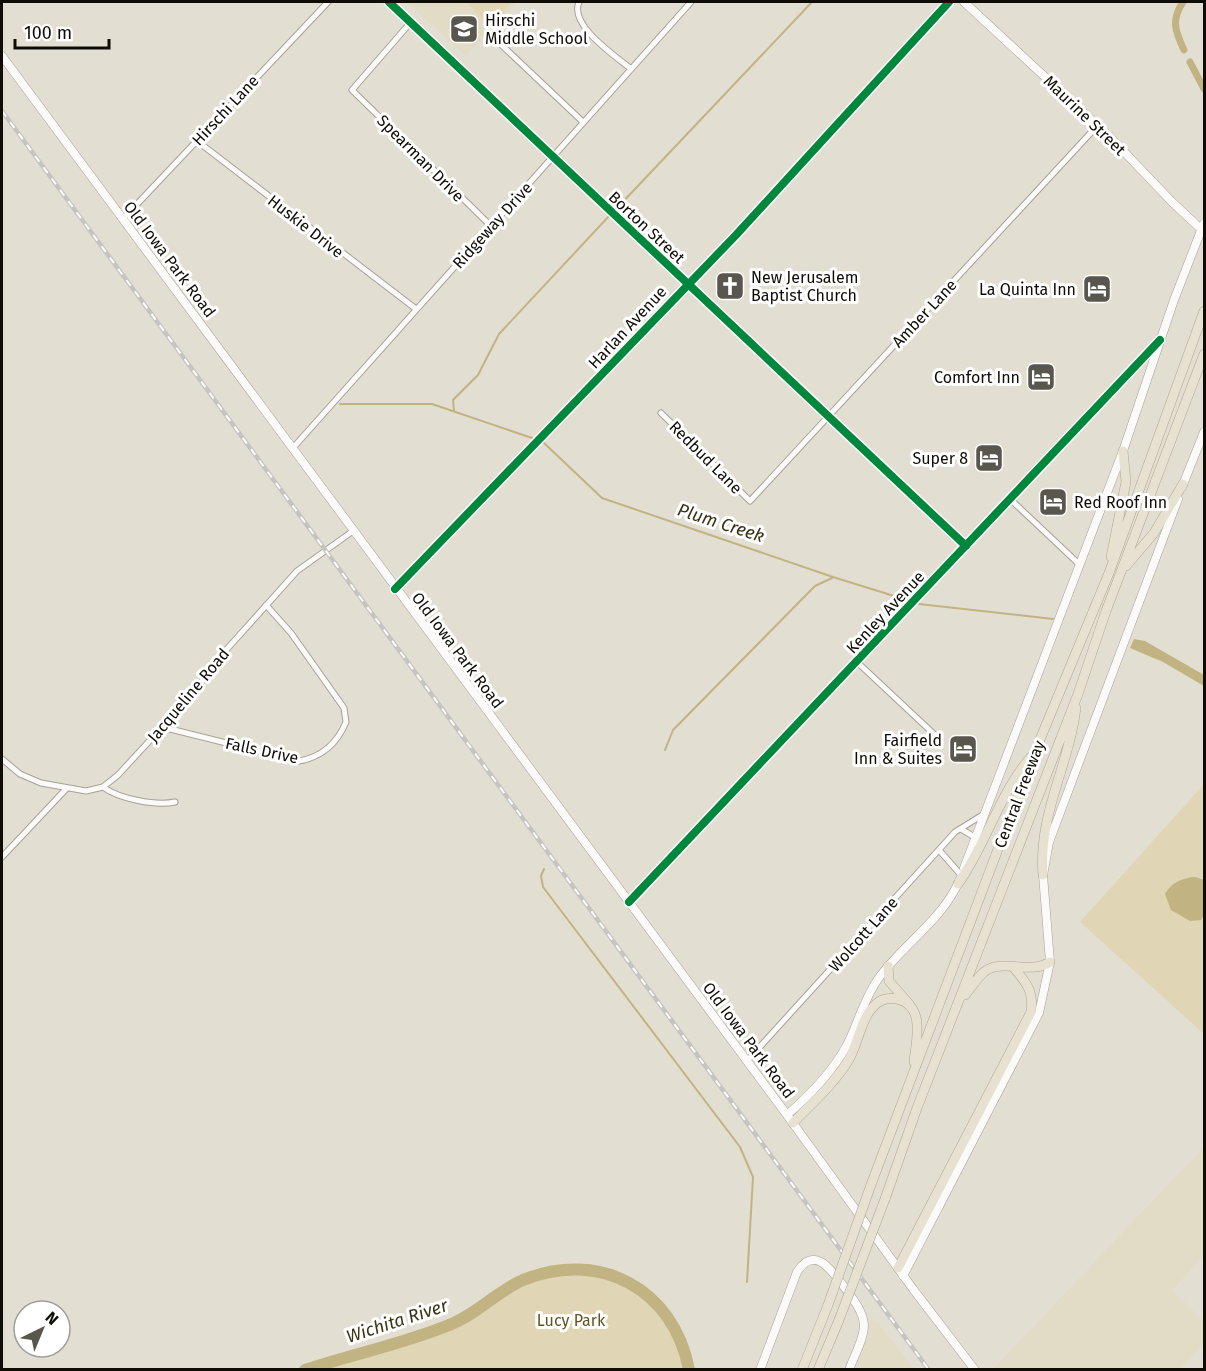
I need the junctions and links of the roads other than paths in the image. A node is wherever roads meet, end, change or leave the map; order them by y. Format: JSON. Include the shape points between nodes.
{"nodes":[{"id":1,"x":328,"y":2,"type":"edge"},
{"id":2,"x":389,"y":2,"type":"edge"},
{"id":3,"x":579,"y":2,"type":"edge"},
{"id":4,"x":691,"y":2,"type":"edge"},
{"id":5,"x":949,"y":2,"type":"edge"},
{"id":6,"x":964,"y":2,"type":"edge"},
{"id":7,"x":411,"y":22,"type":"junction"},
{"id":8,"x":492,"y":36,"type":"dead end"},
{"id":9,"x":2,"y":56,"type":"edge"},
{"id":10,"x":630,"y":69,"type":"junction"},
{"id":11,"x":583,"y":122,"type":"junction"},
{"id":12,"x":1098,"y":125,"type":"junction"},
{"id":13,"x":197,"y":141,"type":"junction"},
{"id":14,"x":553,"y":156,"type":"junction"},
{"id":15,"x":123,"y":219,"type":"junction"},
{"id":16,"x":491,"y":226,"type":"junction"},
{"id":17,"x":1204,"y":228,"type":"edge"},
{"id":18,"x":687,"y":283,"type":"junction"},
{"id":19,"x":416,"y":309,"type":"junction"},
{"id":20,"x":1204,"y":311,"type":"edge"},
{"id":21,"x":1160,"y":340,"type":"junction"},
{"id":22,"x":1204,"y":354,"type":"edge"},
{"id":23,"x":662,"y":413,"type":"dead end"},
{"id":24,"x":827,"y":417,"type":"junction"},
{"id":25,"x":1204,"y":432,"type":"edge"},
{"id":26,"x":292,"y":449,"type":"junction"},
{"id":27,"x":1123,"y":451,"type":"junction"},
{"id":28,"x":1183,"y":484,"type":"junction"},
{"id":29,"x":1010,"y":500,"type":"junction"},
{"id":30,"x":750,"y":501,"type":"joint"},
{"id":31,"x":353,"y":531,"type":"junction"},
{"id":32,"x":966,"y":546,"type":"junction"},
{"id":33,"x":1080,"y":565,"type":"junction"},
{"id":34,"x":1120,"y":572,"type":"junction"},
{"id":35,"x":1109,"y":573,"type":"junction"},
{"id":36,"x":395,"y":589,"type":"junction"},
{"id":37,"x":267,"y":605,"type":"junction"},
{"id":38,"x":857,"y":662,"type":"junction"},
{"id":39,"x":1078,"y":694,"type":"junction"},
{"id":40,"x":162,"y":727,"type":"junction"},
{"id":41,"x":935,"y":735,"type":"dead end"},
{"id":42,"x":1034,"y":754,"type":"junction"},
{"id":43,"x":2,"y":759,"type":"edge"},
{"id":44,"x":103,"y":787,"type":"junction"},
{"id":45,"x":66,"y":788,"type":"junction"},
{"id":46,"x":175,"y":802,"type":"dead end"},
{"id":47,"x":985,"y":813,"type":"junction"},
{"id":48,"x":961,"y":829,"type":"junction"},
{"id":49,"x":976,"y":838,"type":"junction"},
{"id":50,"x":939,"y":850,"type":"junction"},
{"id":51,"x":2,"y":857,"type":"edge"},
{"id":52,"x":1043,"y":875,"type":"junction"},
{"id":53,"x":960,"y":880,"type":"junction"},
{"id":54,"x":629,"y":902,"type":"junction"},
{"id":55,"x":1050,"y":962,"type":"junction"},
{"id":56,"x":888,"y":966,"type":"junction"},
{"id":57,"x":1013,"y":967,"type":"junction"},
{"id":58,"x":960,"y":1002,"type":"junction"},
{"id":59,"x":911,"y":1007,"type":"junction"},
{"id":60,"x":747,"y":1061,"type":"junction"},
{"id":61,"x":913,"y":1077,"type":"junction"},
{"id":62,"x":790,"y":1119,"type":"junction"},
{"id":63,"x":901,"y":1272,"type":"junction"},
{"id":64,"x":760,"y":1370,"type":"edge"},
{"id":65,"x":802,"y":1370,"type":"edge"},
{"id":66,"x":819,"y":1370,"type":"edge"},
{"id":67,"x":849,"y":1370,"type":"edge"},
{"id":68,"x":975,"y":1370,"type":"edge"}],
"edges":[{"from":1,"to":13,"type":"street","name":"Hirschi Lane"},
{"from":2,"to":7,"type":"street","name":"Borton Street"},
{"from":3,"to":10,"type":"street","via":[[576,12],[581,24]]},
{"from":4,"to":10,"type":"street","name":"Ridgeway Drive"},
{"from":5,"to":18,"type":"street","name":"Harlan Avenue"},
{"from":6,"to":12,"type":"main road","name":"Maurine Street"},
{"from":7,"to":14,"type":"street","name":"Borton Street"},
{"from":7,"to":16,"type":"street","name":"Spearman Drive","via":[[352,90]]},
{"from":8,"to":11,"type":"street"},
{"from":9,"to":15,"type":"main road","name":"Old Iowa Park Road"},
{"from":10,"to":11,"type":"street","name":"Ridgeway Drive"},
{"from":11,"to":14,"type":"street","name":"Ridgeway Drive"},
{"from":12,"to":17,"type":"main road","name":"Maurine Street"},
{"from":12,"to":24,"type":"street","name":"Amber Lane"},
{"from":13,"to":15,"type":"street","name":"Hirschi Lane"},
{"from":13,"to":19,"type":"street","name":"Huskie Drive"},
{"from":14,"to":16,"type":"street","name":"Ridgeway Drive"},
{"from":14,"to":18,"type":"street","name":"Borton Street"},
{"from":15,"to":26,"type":"main road","name":"Old Iowa Park Road"},
{"from":16,"to":19,"type":"street","name":"Ridgeway Drive"},
{"from":17,"to":21,"type":"main road","name":"Central Freeway"},
{"from":18,"to":24,"type":"street","name":"Borton Street"},
{"from":18,"to":36,"type":"street","name":"Harlan Avenue"},
{"from":19,"to":26,"type":"street","name":"Ridgeway Drive"},
{"from":20,"to":35,"type":"highway","name":"Central Freeway"},
{"from":21,"to":27,"type":"main road","name":"Central Freeway"},
{"from":21,"to":29,"type":"street","name":"Kenley Avenue"},
{"from":22,"to":34,"type":"highway","name":"Central Freeway"},
{"from":23,"to":30,"type":"street","name":"Redbud Lane"},
{"from":24,"to":30,"type":"street","name":"Amber Lane"},
{"from":24,"to":32,"type":"street","name":"Borton Street"},
{"from":25,"to":28,"type":"main road"},
{"from":26,"to":31,"type":"main road","name":"Old Iowa Park Road"},
{"from":27,"to":33,"type":"main road","name":"Central Freeway"},
{"from":27,"to":35,"type":"highway","via":[[1126,482]]},
{"from":28,"to":34,"type":"highway","via":[[1154,532]]},
{"from":28,"to":52,"type":"main road","via":[[1057,817]]},
{"from":29,"to":32,"type":"street","name":"Kenley Avenue"},
{"from":29,"to":33,"type":"street"},
{"from":31,"to":36,"type":"main road","name":"Old Iowa Park Road"},
{"from":31,"to":37,"type":"street","name":"Jacqueline Road","via":[[306,563]]},
{"from":32,"to":38,"type":"street","name":"Kenley Avenue"},
{"from":33,"to":47,"type":"main road","name":"Central Freeway"},
{"from":34,"to":39,"type":"highway","name":"Central Freeway"},
{"from":35,"to":42,"type":"highway","name":"Central Freeway"},
{"from":36,"to":54,"type":"main road","name":"Old Iowa Park Road"},
{"from":37,"to":40,"type":"street","name":"Jacqueline Road"},
{"from":37,"to":40,"type":"street","name":"Falls Drive","via":[[344,708],[346,722],[332,744],[313,758],[299,761]]},
{"from":38,"to":41,"type":"street"},
{"from":38,"to":54,"type":"street","name":"Kenley Avenue"},
{"from":39,"to":52,"type":"highway","via":[[1074,727],[1050,804],[1041,851]]},
{"from":39,"to":58,"type":"highway","name":"Central Freeway"},
{"from":40,"to":44,"type":"street","name":"Jacqueline Road"},
{"from":42,"to":53,"type":"highway","via":[[1019,771],[974,861]]},
{"from":42,"to":61,"type":"highway","name":"Central Freeway"},
{"from":43,"to":45,"type":"street","via":[[28,778]]},
{"from":44,"to":45,"type":"street","via":[[86,791]]},
{"from":44,"to":46,"type":"street","via":[[114,795],[163,804]]},
{"from":45,"to":51,"type":"street"},
{"from":47,"to":48,"type":"street","name":"Wolcott Lane"},
{"from":47,"to":49,"type":"main road","name":"Central Freeway"},
{"from":48,"to":49,"type":"street"},
{"from":48,"to":50,"type":"street","name":"Wolcott Lane"},
{"from":49,"to":53,"type":"main road","name":"Central Freeway"},
{"from":50,"to":53,"type":"street"},
{"from":50,"to":60,"type":"street","name":"Wolcott Lane"},
{"from":52,"to":55,"type":"main road"},
{"from":53,"to":56,"type":"main road","name":"Central Freeway","via":[[934,919]]},
{"from":54,"to":60,"type":"main road","name":"Old Iowa Park Road"},
{"from":55,"to":57,"type":"highway","via":[[1040,967]]},
{"from":55,"to":63,"type":"main road","via":[[1039,1013]]},
{"from":56,"to":59,"type":"highway","via":[[889,981]]},
{"from":56,"to":62,"type":"main road","name":"Central Freeway","via":[[871,989],[835,1064]]},
{"from":57,"to":58,"type":"highway","via":[[984,972]]},
{"from":57,"to":63,"type":"highway","via":[[1028,984],[1031,1012]]},
{"from":58,"to":66,"type":"highway","name":"Central Freeway","bridge":true},
{"from":59,"to":61,"type":"highway","via":[[918,1027]]},
{"from":59,"to":62,"type":"highway","via":[[890,998],[879,1001],[847,1062],[825,1091]]},
{"from":60,"to":62,"type":"main road","name":"Old Iowa Park Road"},
{"from":61,"to":65,"type":"highway","name":"Central Freeway","bridge":true},
{"from":62,"to":63,"type":"main road","name":"Old Iowa Park Road"},
{"from":63,"to":68,"type":"main road","name":"Old Iowa Park Road"},
{"from":64,"to":67,"type":"main road","via":[[797,1272],[813,1260],[829,1267],[861,1312],[863,1334]]}]}
